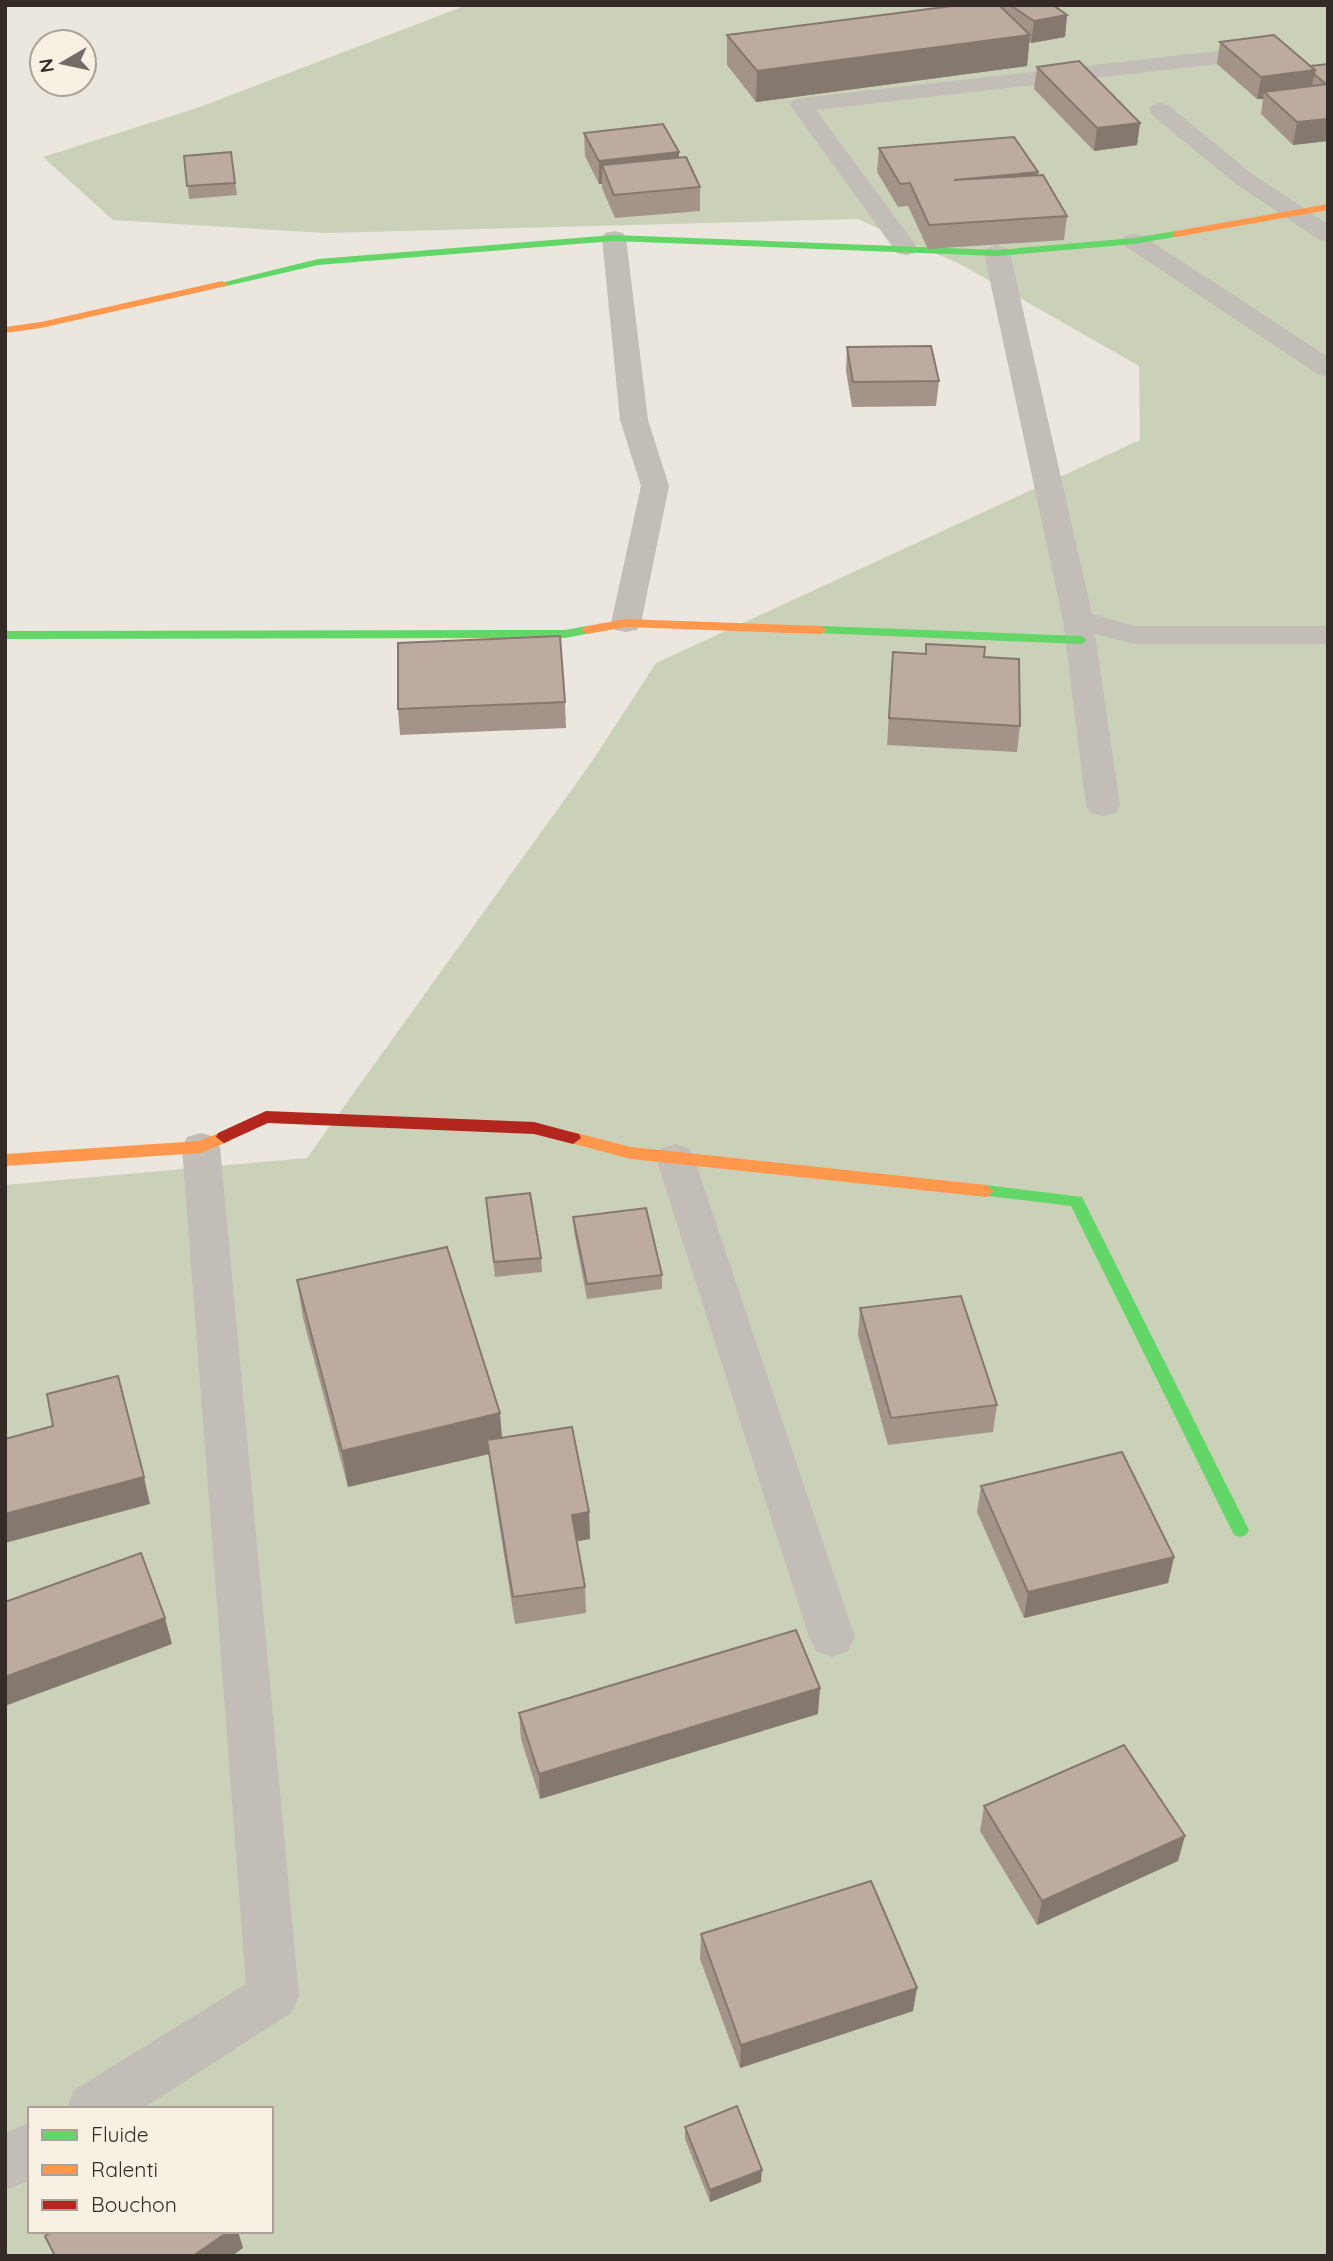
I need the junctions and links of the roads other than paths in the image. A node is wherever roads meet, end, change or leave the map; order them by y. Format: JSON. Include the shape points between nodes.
{"nodes":[{"id":1,"x":1276,"y":51,"type":"edge"},
{"id":2,"x":1160,"y":110,"type":"dead end"},
{"id":3,"x":1328,"y":207,"type":"edge"},
{"id":4,"x":1294,"y":214,"type":"junction"},
{"id":5,"x":1328,"y":236,"type":"edge"},
{"id":6,"x":614,"y":238,"type":"junction"},
{"id":7,"x":1134,"y":241,"type":"junction"},
{"id":8,"x":906,"y":248,"type":"junction"},
{"id":9,"x":997,"y":253,"type":"junction"},
{"id":10,"x":5,"y":330,"type":"edge"},
{"id":11,"x":1328,"y":369,"type":"edge"},
{"id":12,"x":626,"y":623,"type":"junction"},
{"id":13,"x":1079,"y":630,"type":"junction"},
{"id":14,"x":5,"y":635,"type":"edge"},
{"id":15,"x":1328,"y":635,"type":"edge"},
{"id":16,"x":1103,"y":806,"type":"dead end"},
{"id":17,"x":201,"y":1147,"type":"junction"},
{"id":18,"x":675,"y":1158,"type":"junction"},
{"id":19,"x":5,"y":1160,"type":"edge"},
{"id":20,"x":1240,"y":1530,"type":"dead end"},
{"id":21,"x":832,"y":1637,"type":"dead end"},
{"id":22,"x":96,"y":2107,"type":"edge"}],
"edges":[{"from":1,"to":8,"type":"street","via":[[801,105]]},
{"from":2,"to":4,"type":"street"},
{"from":3,"to":4,"type":"street"},
{"from":4,"to":5,"type":"street"},
{"from":4,"to":7,"type":"street"},
{"from":6,"to":8,"type":"street"},
{"from":6,"to":10,"type":"street","via":[[318,262]]},
{"from":6,"to":12,"type":"street","via":[[634,420],[655,485]]},
{"from":7,"to":9,"type":"street"},
{"from":7,"to":11,"type":"street"},
{"from":8,"to":9,"type":"street"},
{"from":9,"to":13,"type":"street"},
{"from":12,"to":13,"type":"street"},
{"from":12,"to":14,"type":"street","via":[[565,634]]},
{"from":13,"to":15,"type":"street","via":[[1134,635]]},
{"from":13,"to":16,"type":"street"},
{"from":17,"to":18,"type":"street","via":[[267,1117],[534,1128],[631,1153]]},
{"from":17,"to":19,"type":"street"},
{"from":17,"to":22,"type":"street","via":[[273,1996]]},
{"from":18,"to":20,"type":"street","via":[[1076,1200]]},
{"from":18,"to":21,"type":"street"}]}
